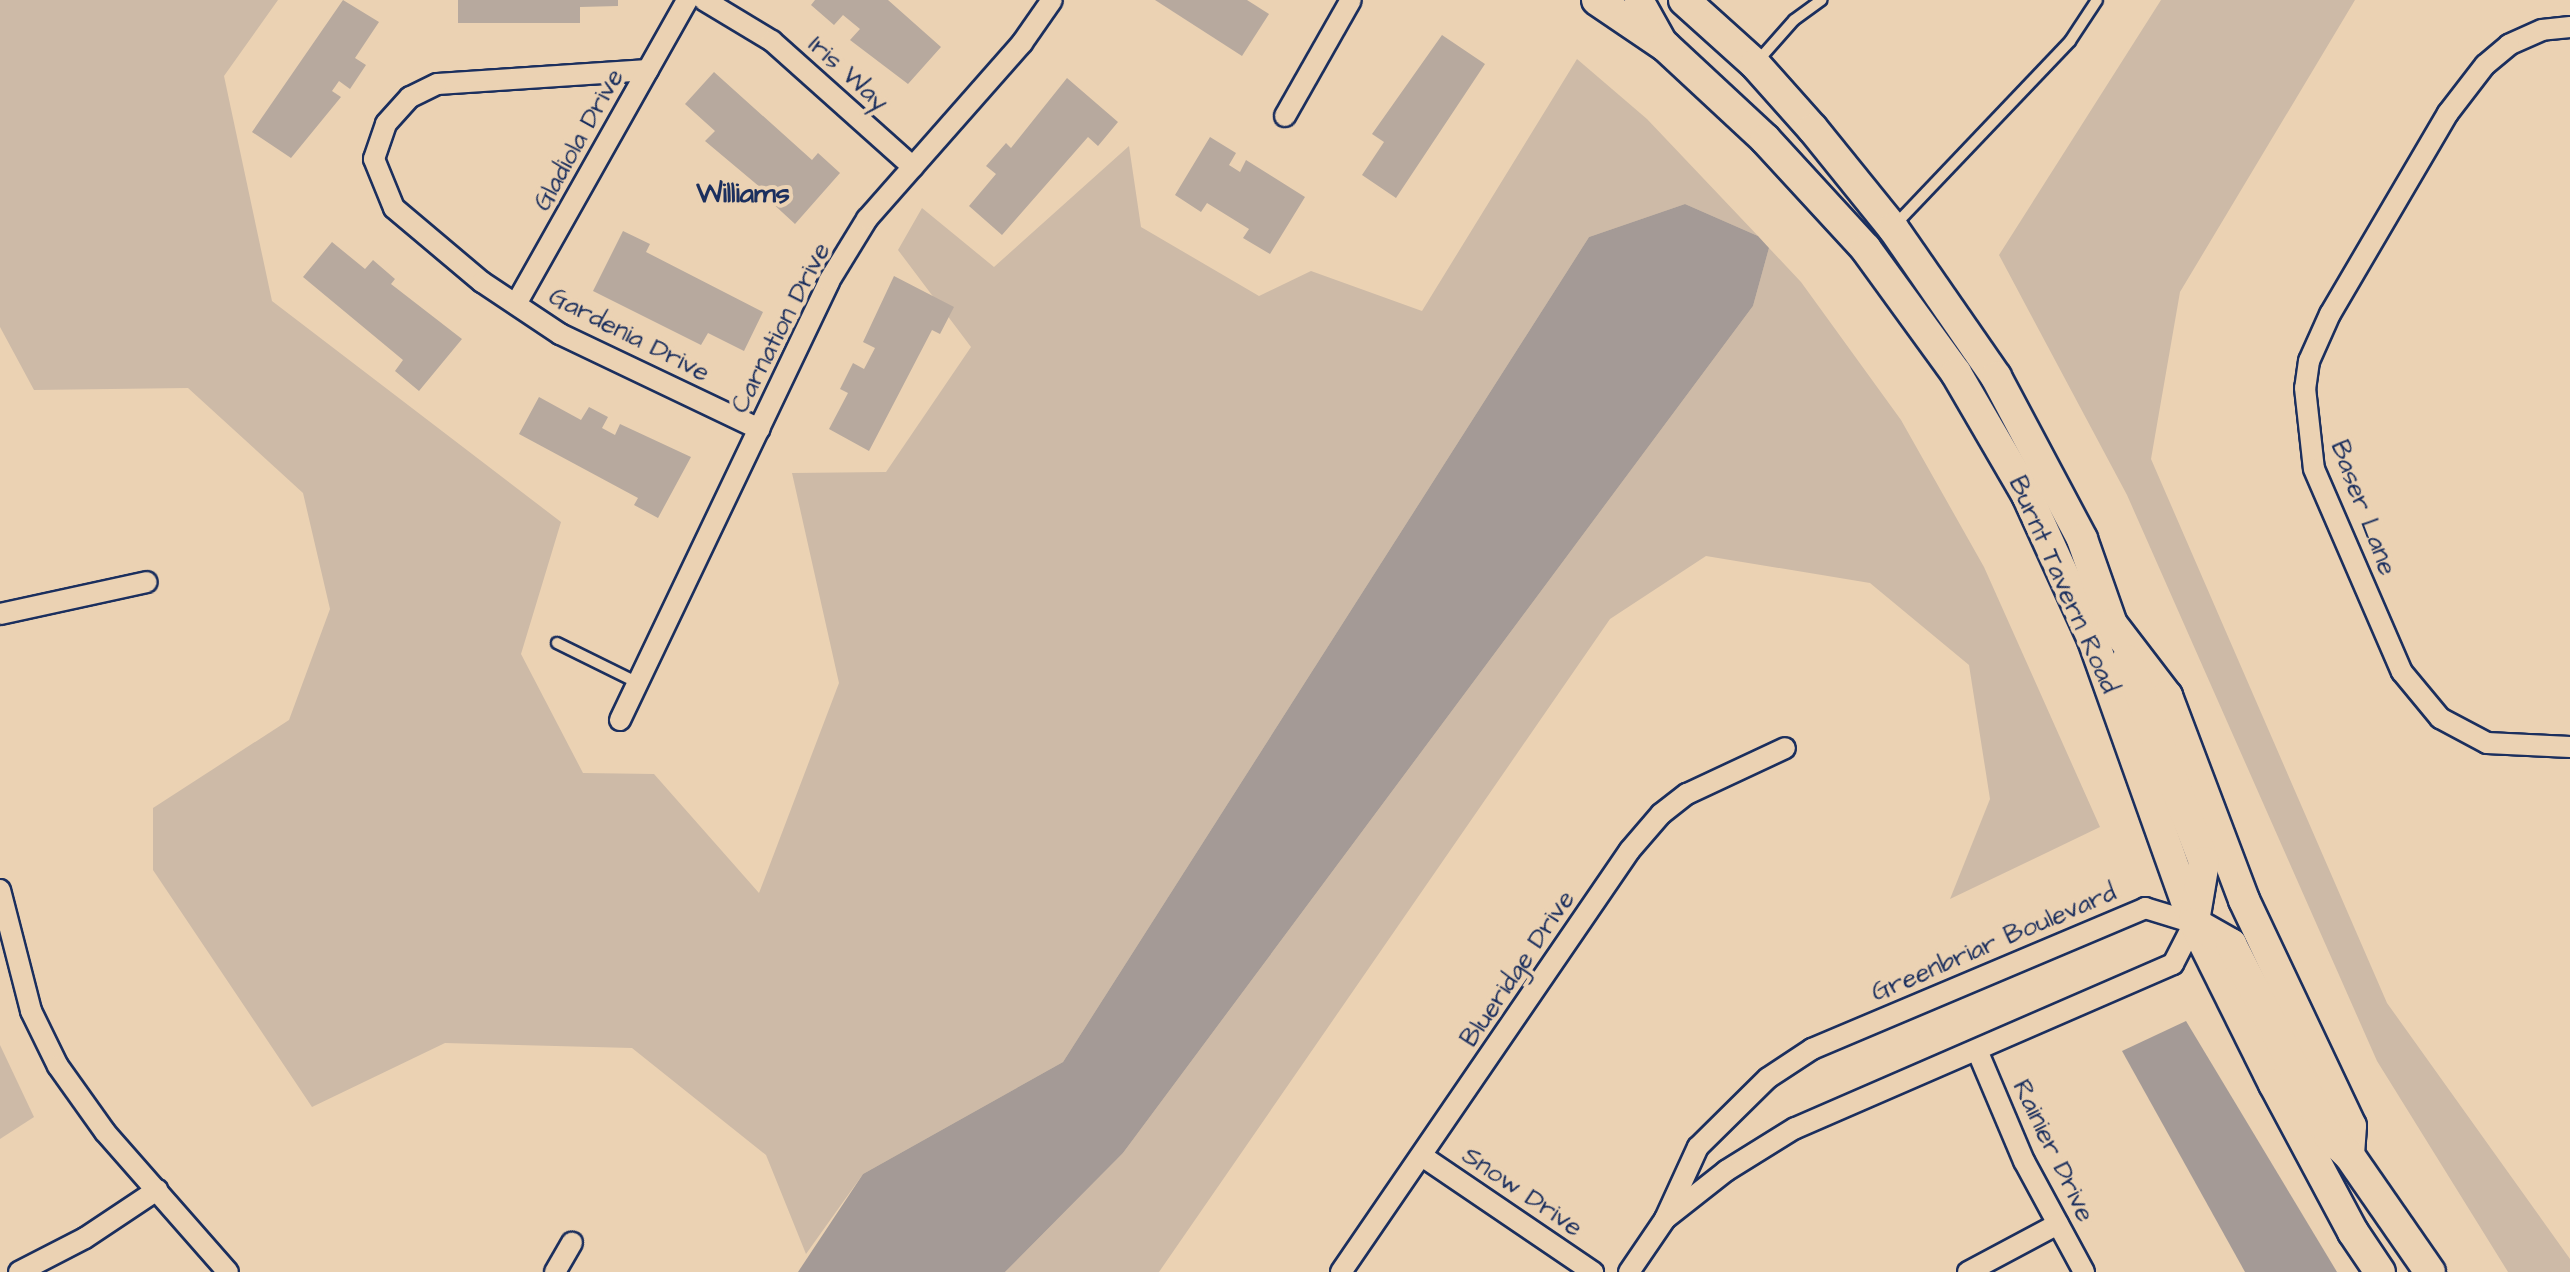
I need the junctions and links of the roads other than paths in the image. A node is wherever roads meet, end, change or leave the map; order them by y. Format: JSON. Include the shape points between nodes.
{"nodes":[{"id":1,"x":687,"y":0,"type":"edge"},
{"id":2,"x":704,"y":0,"type":"edge"},
{"id":3,"x":1052,"y":0,"type":"edge"},
{"id":4,"x":1351,"y":0,"type":"edge"},
{"id":5,"x":1597,"y":0,"type":"edge"},
{"id":6,"x":1639,"y":0,"type":"edge"},
{"id":7,"x":1684,"y":0,"type":"edge"},
{"id":8,"x":1822,"y":0,"type":"edge"},
{"id":9,"x":2097,"y":0,"type":"edge"},
{"id":10,"x":2570,"y":27,"type":"edge"},
{"id":11,"x":1665,"y":46,"type":"junction"},
{"id":12,"x":1755,"y":64,"type":"junction"},
{"id":13,"x":648,"y":70,"type":"junction"},
{"id":14,"x":1285,"y":116,"type":"dead end"},
{"id":15,"x":913,"y":167,"type":"junction"},
{"id":16,"x":1893,"y":228,"type":"junction"},
{"id":17,"x":516,"y":304,"type":"junction"},
{"id":18,"x":759,"y":429,"type":"junction"},
{"id":19,"x":147,"y":582,"type":"dead end"},
{"id":20,"x":0,"y":614,"type":"edge"},
{"id":21,"x":2112,"y":624,"type":"junction"},
{"id":22,"x":557,"y":643,"type":"dead end"},
{"id":23,"x":638,"y":683,"type":"junction"},
{"id":24,"x":620,"y":720,"type":"dead end"},
{"id":25,"x":2570,"y":747,"type":"edge"},
{"id":26,"x":1785,"y":748,"type":"dead end"},
{"id":27,"x":0,"y":890,"type":"edge"},
{"id":28,"x":2194,"y":923,"type":"junction"},
{"id":29,"x":1977,"y":1050,"type":"junction"},
{"id":30,"x":2349,"y":1155,"type":"junction"},
{"id":31,"x":1422,"y":1156,"type":"junction"},
{"id":32,"x":157,"y":1190,"type":"junction"},
{"id":33,"x":1665,"y":1219,"type":"junction"},
{"id":34,"x":2058,"y":1224,"type":"junction"},
{"id":35,"x":572,"y":1243,"type":"dead end"},
{"id":36,"x":19,"y":1272,"type":"edge"},
{"id":37,"x":228,"y":1272,"type":"edge"},
{"id":38,"x":555,"y":1272,"type":"edge"},
{"id":39,"x":1341,"y":1272,"type":"edge"},
{"id":40,"x":1593,"y":1272,"type":"edge"},
{"id":41,"x":1629,"y":1272,"type":"edge"},
{"id":42,"x":1968,"y":1272,"type":"edge"},
{"id":43,"x":2084,"y":1272,"type":"edge"},
{"id":44,"x":2380,"y":1272,"type":"edge"},
{"id":45,"x":2430,"y":1272,"type":"edge"}],
"edges":[{"from":1,"to":13,"type":"street","name":"Gladiola Drive"},
{"from":2,"to":15,"type":"street","name":"Iris Way","via":[[772,41]]},
{"from":3,"to":15,"type":"street","name":"Carnation Drive","via":[[1022,43]]},
{"from":4,"to":14,"type":"street"},
{"from":5,"to":11,"type":"main road","name":"Burnt Tavern Road"},
{"from":6,"to":11,"type":"street"},
{"from":7,"to":12,"type":"main road","name":"Burnt Tavern Road"},
{"from":8,"to":12,"type":"lane","via":[[1794,20]]},
{"from":9,"to":16,"type":"lane","via":[[2070,41]]},
{"from":10,"to":25,"type":"street","name":"Baser Lane","via":[[2542,30],[2509,45],[2485,65],[2448,113],[2330,314],[2309,361],[2305,388],[2314,469],[2402,672],[2440,718],[2487,743]]},
{"from":11,"to":28,"type":"main road","name":"Burnt Tavern Road","via":[[1765,139],[1866,249],[1956,373],[2027,495],[2093,640]]},
{"from":12,"to":16,"type":"main road","name":"Burnt Tavern Road"},
{"from":13,"to":17,"type":"street","name":"Gladiola Drive"},
{"from":13,"to":17,"type":"street","name":"Gardenia Drive","via":[[437,84],[410,97],[386,124],[374,159],[394,208]]},
{"from":15,"to":18,"type":"street","name":"Carnation Drive","via":[[867,219],[829,281]]},
{"from":16,"to":21,"type":"main road","name":"Burnt Tavern Road","via":[[1996,377],[2082,539]]},
{"from":17,"to":18,"type":"street","name":"Gardenia Drive","via":[[560,334]]},
{"from":18,"to":23,"type":"street","name":"Carnation Drive"},
{"from":19,"to":20,"type":"street"},
{"from":21,"to":28,"type":"main road","via":[[2204,862]]},
{"from":21,"to":30,"type":"main road","name":"Burnt Tavern Road","via":[[2167,696],[2244,900],[2351,1126]]},
{"from":22,"to":23,"type":"lane"},
{"from":23,"to":24,"type":"street","name":"Carnation Drive"},
{"from":26,"to":31,"type":"street","name":"Blueridge Drive","via":[[1721,775],[1661,814],[1630,850]]},
{"from":27,"to":32,"type":"street","via":[[31,1011],[58,1066],[105,1132]]},
{"from":28,"to":29,"type":"street","name":"Greenbriar Boulevard","via":[[2173,964]]},
{"from":28,"to":30,"type":"main road","via":[[2231,944],[2329,1136]]},
{"from":28,"to":33,"type":"street","name":"Greenbriar Boulevard","via":[[2145,908],[1812,1049],[1768,1078],[1698,1147]]},
{"from":28,"to":44,"type":"main road","name":"Burnt Tavern Road","via":[[2274,1084]]},
{"from":29,"to":33,"type":"street","name":"Greenbriar Boulevard","via":[[1795,1128],[1726,1171]]},
{"from":29,"to":34,"type":"street","name":"Rainier Drive","via":[[2024,1161]]},
{"from":30,"to":45,"type":"main road"},
{"from":31,"to":39,"type":"street","name":"Blueridge Drive"},
{"from":31,"to":40,"type":"street","name":"Snow Drive"},
{"from":32,"to":36,"type":"street","via":[[85,1238]]},
{"from":32,"to":37,"type":"street"},
{"from":33,"to":41,"type":"street","name":"Greenbriar Boulevard"},
{"from":34,"to":42,"type":"street"},
{"from":34,"to":43,"type":"street","name":"Rainier Drive"},
{"from":35,"to":38,"type":"street"}]}
